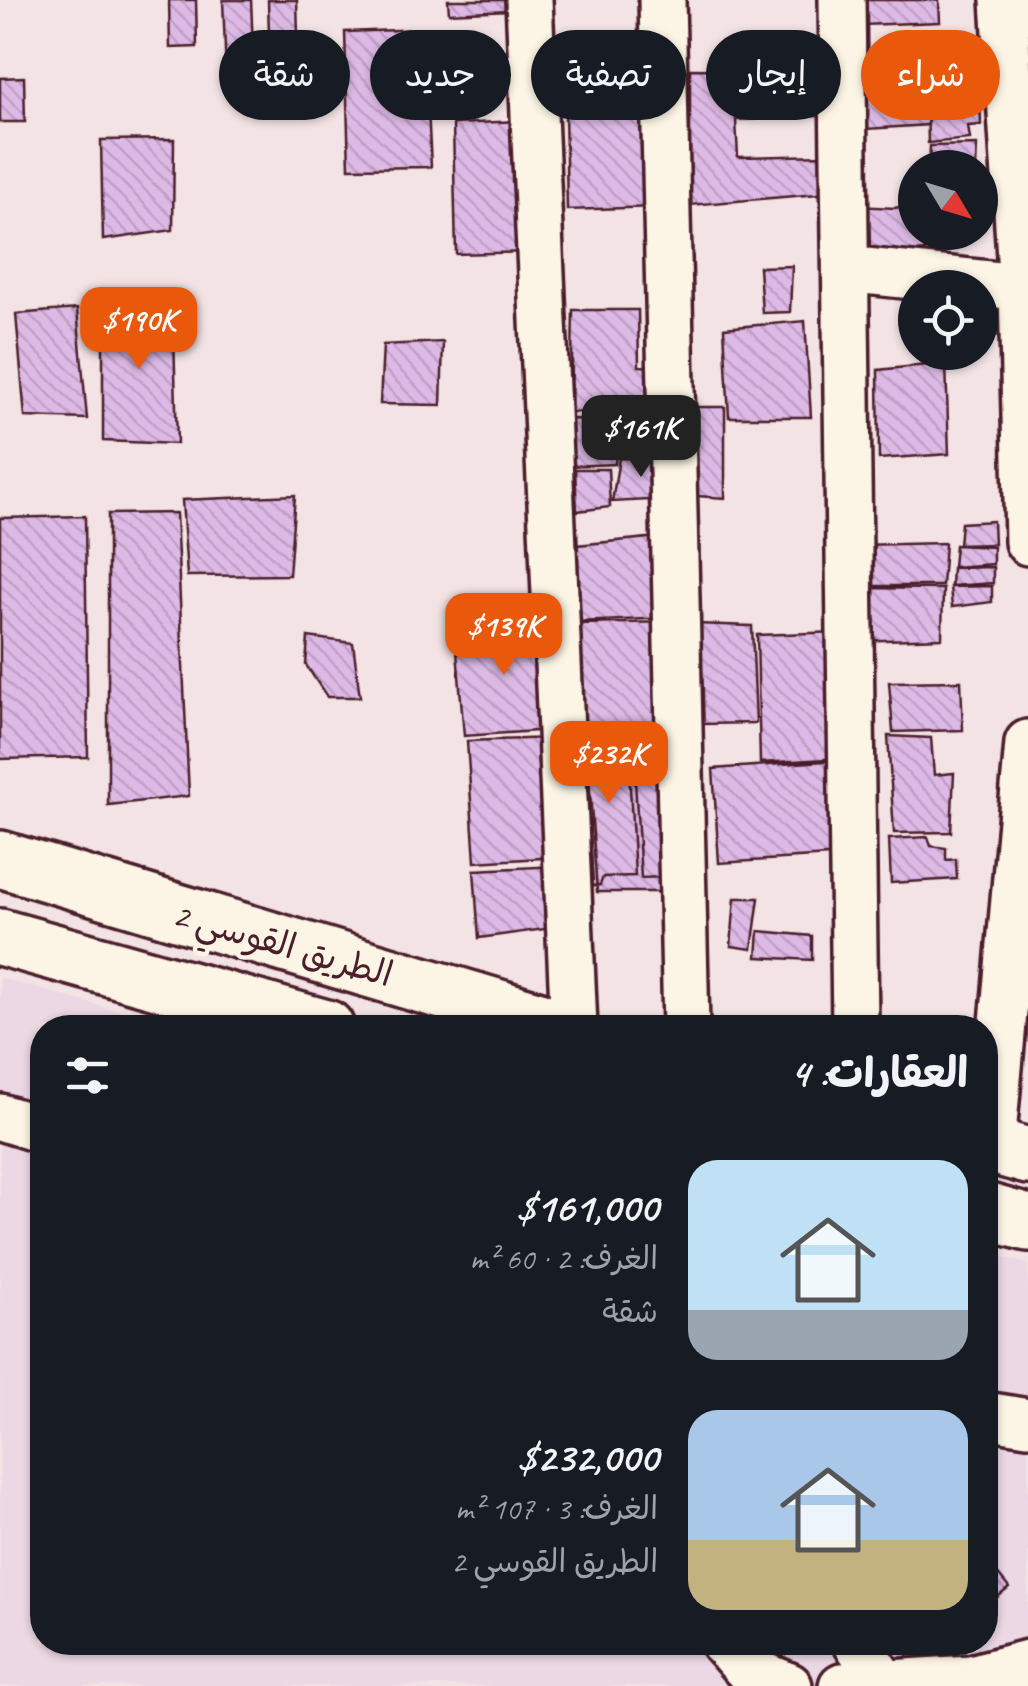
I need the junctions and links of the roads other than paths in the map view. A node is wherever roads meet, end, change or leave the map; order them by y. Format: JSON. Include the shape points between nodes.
{"nodes":[{"id":1,"x":530,"y":0,"type":"edge"},
{"id":2,"x":662,"y":0,"type":"edge"},
{"id":3,"x":842,"y":0,"type":"edge"},
{"id":4,"x":1004,"y":0,"type":"edge"},
{"id":5,"x":846,"y":269,"type":"junction"},
{"id":6,"x":1025,"y":289,"type":"edge"},
{"id":7,"x":1028,"y":542,"type":"edge"},
{"id":8,"x":1028,"y":743,"type":"edge"},
{"id":9,"x":0,"y":859,"type":"edge"},
{"id":10,"x":0,"y":937,"type":"edge"},
{"id":11,"x":279,"y":1015,"type":"edge"},
{"id":12,"x":522,"y":1015,"type":"edge"},
{"id":13,"x":573,"y":1015,"type":"edge"},
{"id":14,"x":686,"y":1015,"type":"edge"},
{"id":15,"x":855,"y":1015,"type":"edge"},
{"id":16,"x":0,"y":1117,"type":"edge"},
{"id":17,"x":30,"y":1126,"type":"edge"},
{"id":18,"x":1002,"y":1149,"type":"edge"},
{"id":19,"x":998,"y":1214,"type":"edge"},
{"id":20,"x":1028,"y":1222,"type":"edge"},
{"id":21,"x":998,"y":1417,"type":"edge"},
{"id":22,"x":1028,"y":1422,"type":"edge"},
{"id":23,"x":734,"y":1655,"type":"edge"},
{"id":24,"x":858,"y":1655,"type":"edge"},
{"id":25,"x":993,"y":1660,"type":"edge"},
{"id":26,"x":863,"y":1685,"type":"edge"},
{"id":27,"x":789,"y":1686,"type":"edge"}],
"edges":[{"from":1,"to":13,"type":"street"},
{"from":2,"to":14,"type":"street"},
{"from":3,"to":5,"type":"street"},
{"from":4,"to":6,"type":"street"},
{"from":5,"to":6,"type":"street"},
{"from":5,"to":15,"type":"street"},
{"from":6,"to":7,"type":"street"},
{"from":8,"to":18,"type":"street"},
{"from":9,"to":12,"type":"highway","name":"الطريق القوسي 2"},
{"from":10,"to":11,"type":"highway","name":"الطريق القوسي 2"},
{"from":16,"to":17,"type":"street"},
{"from":19,"to":20,"type":"highway"},
{"from":21,"to":22,"type":"street"},
{"from":23,"to":27,"type":"street","via":[[746,1668]]},
{"from":24,"to":26,"type":"street"},
{"from":25,"to":26,"type":"street"}]}
